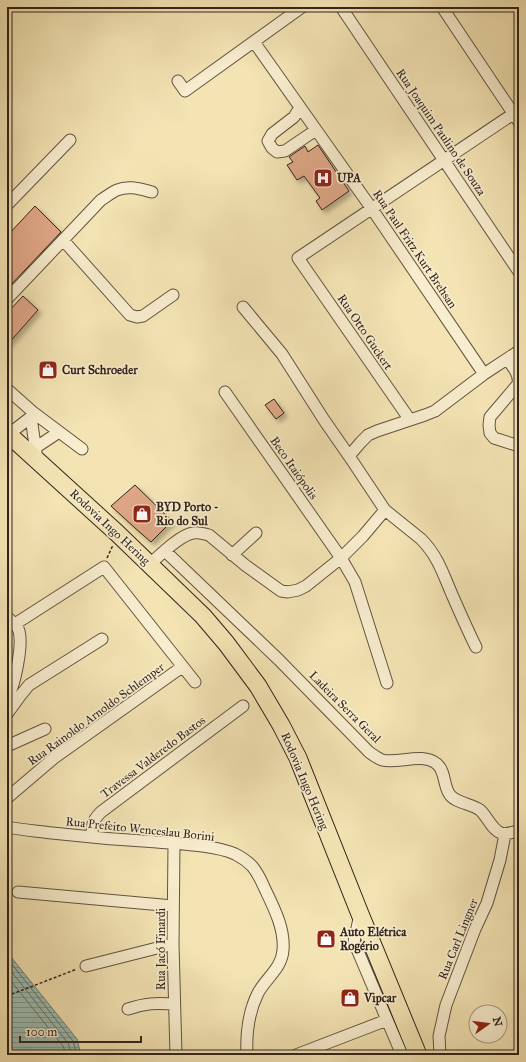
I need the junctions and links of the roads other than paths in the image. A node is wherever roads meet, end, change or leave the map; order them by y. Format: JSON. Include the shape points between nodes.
{"nodes":[{"id":1,"x":302,"y":7,"type":"edge"},
{"id":2,"x":341,"y":7,"type":"edge"},
{"id":3,"x":442,"y":7,"type":"edge"},
{"id":4,"x":254,"y":42,"type":"junction"},
{"id":5,"x":178,"y":81,"type":"dead end"},
{"id":6,"x":300,"y":107,"type":"junction"},
{"id":7,"x":516,"y":118,"type":"edge"},
{"id":8,"x":316,"y":130,"type":"junction"},
{"id":9,"x":70,"y":140,"type":"dead end"},
{"id":10,"x":444,"y":160,"type":"junction"},
{"id":11,"x":152,"y":192,"type":"dead end"},
{"id":12,"x":7,"y":205,"type":"edge"},
{"id":13,"x":372,"y":209,"type":"junction"},
{"id":14,"x":63,"y":240,"type":"junction"},
{"id":15,"x":519,"y":272,"type":"edge"},
{"id":16,"x":173,"y":295,"type":"dead end"},
{"id":17,"x":7,"y":299,"type":"edge"},
{"id":18,"x":243,"y":306,"type":"dead end"},
{"id":19,"x":519,"y":351,"type":"edge"},
{"id":20,"x":507,"y":359,"type":"junction"},
{"id":21,"x":484,"y":374,"type":"junction"},
{"id":22,"x":7,"y":389,"type":"edge"},
{"id":23,"x":226,"y":392,"type":"dead end"},
{"id":24,"x":32,"y":415,"type":"junction"},
{"id":25,"x":410,"y":420,"type":"junction"},
{"id":26,"x":59,"y":432,"type":"junction"},
{"id":27,"x":8,"y":434,"type":"edge"},
{"id":28,"x":519,"y":446,"type":"edge"},
{"id":29,"x":82,"y":449,"type":"dead end"},
{"id":30,"x":36,"y":454,"type":"junction"},
{"id":31,"x":349,"y":456,"type":"junction"},
{"id":32,"x":385,"y":510,"type":"junction"},
{"id":33,"x":256,"y":532,"type":"dead end"},
{"id":34,"x":165,"y":551,"type":"junction"},
{"id":35,"x":232,"y":555,"type":"junction"},
{"id":36,"x":341,"y":558,"type":"junction"},
{"id":37,"x":150,"y":564,"type":"junction"},
{"id":38,"x":11,"y":620,"type":"edge"},
{"id":39,"x":102,"y":639,"type":"dead end"},
{"id":40,"x":476,"y":647,"type":"dead end"},
{"id":41,"x":182,"y":667,"type":"junction"},
{"id":42,"x":195,"y":682,"type":"dead end"},
{"id":43,"x":387,"y":683,"type":"dead end"},
{"id":44,"x":7,"y":699,"type":"edge"},
{"id":45,"x":243,"y":706,"type":"dead end"},
{"id":46,"x":7,"y":714,"type":"edge"},
{"id":47,"x":45,"y":729,"type":"dead end"},
{"id":48,"x":7,"y":746,"type":"edge"},
{"id":49,"x":7,"y":798,"type":"edge"},
{"id":50,"x":7,"y":827,"type":"edge"},
{"id":51,"x":519,"y":831,"type":"edge"},
{"id":52,"x":505,"y":834,"type":"junction"},
{"id":53,"x":92,"y":837,"type":"junction"},
{"id":54,"x":174,"y":844,"type":"junction"},
{"id":55,"x":18,"y":892,"type":"dead end"},
{"id":56,"x":173,"y":906,"type":"junction"},
{"id":57,"x":360,"y":914,"type":"junction"},
{"id":58,"x":173,"y":944,"type":"junction"},
{"id":59,"x":86,"y":966,"type":"road end"},
{"id":60,"x":174,"y":1004,"type":"junction"},
{"id":61,"x":128,"y":1009,"type":"dead end"},
{"id":62,"x":387,"y":1020,"type":"junction"},
{"id":63,"x":176,"y":1055,"type":"edge"},
{"id":64,"x":247,"y":1055,"type":"edge"},
{"id":65,"x":296,"y":1055,"type":"edge"},
{"id":66,"x":402,"y":1055,"type":"edge"},
{"id":67,"x":418,"y":1055,"type":"edge"},
{"id":68,"x":440,"y":1055,"type":"edge"}],
"edges":[{"from":1,"to":4,"type":"street"},
{"from":2,"to":10,"type":"street","name":"Rua Joaquim Paulino de Souza"},
{"from":3,"to":7,"type":"street"},
{"from":4,"to":5,"type":"street","via":[[185,91]]},
{"from":4,"to":6,"type":"street","name":"Rua Paul Fritz Kurt Brehsan"},
{"from":6,"to":8,"type":"street","name":"Rua Paul Fritz Kurt Brehsan"},
{"from":6,"to":8,"type":"street","via":[[294,118],[272,134],[268,141],[272,148],[277,152],[285,151]]},
{"from":7,"to":10,"type":"street"},
{"from":8,"to":13,"type":"street","name":"Rua Paul Fritz Kurt Brehsan"},
{"from":9,"to":12,"type":"street"},
{"from":10,"to":13,"type":"street"},
{"from":10,"to":15,"type":"street","name":"Rua Joaquim Paulino de Souza"},
{"from":11,"to":14,"type":"street","via":[[128,187],[118,190],[101,200]]},
{"from":13,"to":21,"type":"street","name":"Rua Paul Fritz Kurt Brehsan"},
{"from":13,"to":25,"type":"street","name":"Rua Otto Guckert","via":[[298,258]]},
{"from":14,"to":16,"type":"street","via":[[130,315],[143,316]]},
{"from":14,"to":17,"type":"street"},
{"from":18,"to":31,"type":"street","via":[[282,354]]},
{"from":19,"to":20,"type":"street"},
{"from":20,"to":21,"type":"street"},
{"from":20,"to":28,"type":"street","via":[[519,380],[490,418],[490,433],[494,438]]},
{"from":21,"to":25,"type":"street","via":[[435,411]]},
{"from":22,"to":24,"type":"street"},
{"from":23,"to":36,"type":"street","name":"Beco Itaiópolis"},
{"from":24,"to":26,"type":"street"},
{"from":24,"to":27,"type":"street"},
{"from":24,"to":30,"type":"street"},
{"from":25,"to":31,"type":"street","via":[[368,435]]},
{"from":26,"to":29,"type":"street"},
{"from":26,"to":30,"type":"street"},
{"from":27,"to":30,"type":"highway","name":"Rodovia Ingo Hering"},
{"from":30,"to":37,"type":"highway","name":"Rodovia Ingo Hering"},
{"from":31,"to":32,"type":"street"},
{"from":32,"to":36,"type":"street"},
{"from":32,"to":40,"type":"street","via":[[421,540],[436,559]]},
{"from":33,"to":35,"type":"street"},
{"from":34,"to":35,"type":"street","via":[[183,537],[201,533],[209,535]]},
{"from":34,"to":37,"type":"street"},
{"from":34,"to":52,"type":"street","name":"Ladeira Serra Geral","via":[[279,660],[369,752],[383,760],[427,759],[435,763],[440,767],[450,794],[480,811],[496,830]]},
{"from":35,"to":36,"type":"street","via":[[281,591],[288,592],[306,586]]},
{"from":36,"to":43,"type":"street","name":"Beco Itaiópolis","via":[[355,582]]},
{"from":37,"to":57,"type":"highway","name":"Rodovia Ingo Hering","via":[[214,628],[266,699],[298,758]]},
{"from":38,"to":41,"type":"street","via":[[104,567]]},
{"from":38,"to":44,"type":"street","via":[[18,630],[20,644]]},
{"from":39,"to":46,"type":"street","via":[[28,685]]},
{"from":41,"to":42,"type":"street"},
{"from":41,"to":49,"type":"street","name":"Rua Rainoldo Arnoldo Schlemper","via":[[54,758]]},
{"from":45,"to":53,"type":"street","name":"Travessa Valderedo Bastos","via":[[101,812],[92,825]]},
{"from":47,"to":48,"type":"street"},
{"from":50,"to":53,"type":"street","name":"Rua Prefeito Wenceslau Borini"},
{"from":51,"to":52,"type":"street"},
{"from":52,"to":68,"type":"street","name":"Rua Carl Lingner","via":[[487,903],[446,1005],[440,1036]]},
{"from":53,"to":54,"type":"street","name":"Rua Prefeito Wenceslau Borini"},
{"from":54,"to":56,"type":"street","name":"Rua Jacó Finardi"},
{"from":54,"to":64,"type":"street","name":"Rua Prefeito Wenceslau Borini","via":[[223,851],[243,859],[259,876],[272,902],[283,941],[282,958],[258,992],[252,1006],[246,1035]]},
{"from":55,"to":56,"type":"street"},
{"from":56,"to":58,"type":"street","name":"Rua Jacó Finardi"},
{"from":57,"to":62,"type":"street","via":[[354,942]]},
{"from":57,"to":67,"type":"highway","name":"Rodovia Ingo Hering"},
{"from":58,"to":59,"type":"street"},
{"from":58,"to":60,"type":"street","name":"Rua Jacó Finardi"},
{"from":60,"to":61,"type":"street","via":[[146,1004]]},
{"from":60,"to":63,"type":"street","name":"Rua Jacó Finardi"},
{"from":62,"to":65,"type":"street"},
{"from":62,"to":66,"type":"street"}]}
